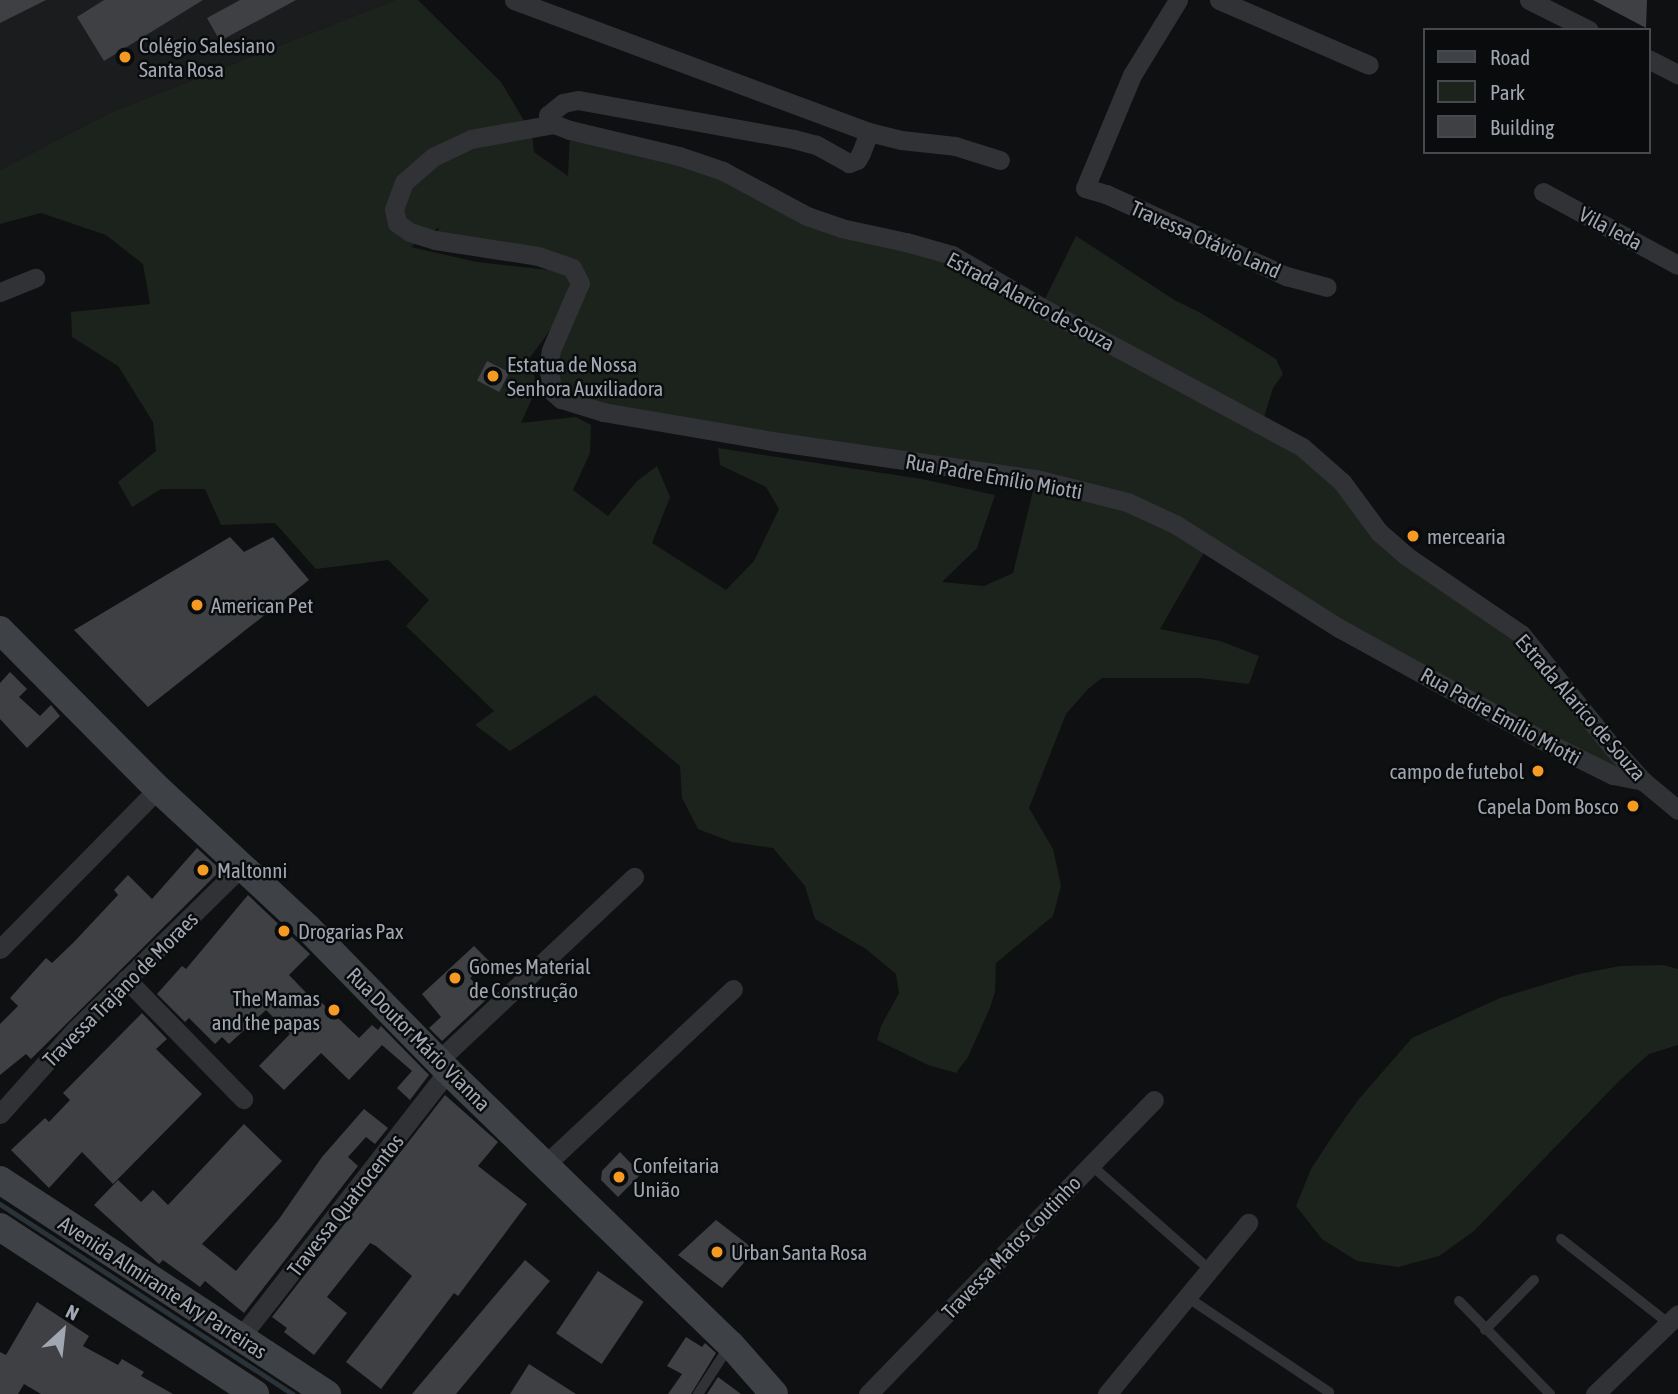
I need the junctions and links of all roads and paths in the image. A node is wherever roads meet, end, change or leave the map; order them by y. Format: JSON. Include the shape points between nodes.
{"nodes":[{"id":1,"x":514,"y":0,"type":"edge"},
{"id":2,"x":1178,"y":0,"type":"edge"},
{"id":3,"x":1219,"y":0,"type":"edge"},
{"id":4,"x":1529,"y":0,"type":"edge"},
{"id":5,"x":1244,"y":5,"type":"edge"},
{"id":6,"x":1585,"y":28,"type":"edge"},
{"id":7,"x":1650,"y":61,"type":"edge"},
{"id":8,"x":1369,"y":65,"type":"dead end"},
{"id":9,"x":1678,"y":74,"type":"edge"},
{"id":10,"x":554,"y":124,"type":"junction"},
{"id":11,"x":869,"y":132,"type":"junction"},
{"id":12,"x":1000,"y":160,"type":"dead end"},
{"id":13,"x":1543,"y":192,"type":"dead end"},
{"id":14,"x":1678,"y":265,"type":"edge"},
{"id":15,"x":34,"y":278,"type":"dead end"},
{"id":16,"x":1327,"y":287,"type":"dead end"},
{"id":17,"x":0,"y":292,"type":"edge"},
{"id":18,"x":0,"y":630,"type":"edge"},
{"id":19,"x":1643,"y":781,"type":"junction"},
{"id":20,"x":158,"y":789,"type":"junction"},
{"id":21,"x":1678,"y":810,"type":"edge"},
{"id":22,"x":242,"y":866,"type":"junction"},
{"id":23,"x":634,"y":877,"type":"dead end"},
{"id":24,"x":0,"y":949,"type":"edge"},
{"id":25,"x":126,"y":979,"type":"junction"},
{"id":26,"x":733,"y":989,"type":"dead end"},
{"id":27,"x":443,"y":1066,"type":"junction"},
{"id":28,"x":243,"y":1099,"type":"dead end"},
{"id":29,"x":1154,"y":1100,"type":"dead end"},
{"id":30,"x":0,"y":1114,"type":"edge"},
{"id":31,"x":545,"y":1164,"type":"junction"},
{"id":32,"x":1091,"y":1165,"type":"junction"},
{"id":33,"x":0,"y":1180,"type":"edge"},
{"id":34,"x":1248,"y":1223,"type":"dead end"},
{"id":35,"x":0,"y":1227,"type":"edge"},
{"id":36,"x":1561,"y":1239,"type":"dead end"},
{"id":37,"x":1210,"y":1270,"type":"junction"},
{"id":38,"x":1534,"y":1280,"type":"dead end"},
{"id":39,"x":1187,"y":1297,"type":"junction"},
{"id":40,"x":1459,"y":1301,"type":"dead end"},
{"id":41,"x":1673,"y":1319,"type":"edge"},
{"id":42,"x":1485,"y":1330,"type":"junction"},
{"id":43,"x":240,"y":1338,"type":"junction"},
{"id":44,"x":730,"y":1345,"type":"junction"},
{"id":45,"x":1329,"y":1392,"type":"dead end"},
{"id":46,"x":255,"y":1394,"type":"edge"},
{"id":47,"x":327,"y":1394,"type":"edge"},
{"id":48,"x":698,"y":1394,"type":"edge"},
{"id":49,"x":774,"y":1394,"type":"edge"},
{"id":50,"x":868,"y":1394,"type":"edge"},
{"id":51,"x":1107,"y":1394,"type":"edge"},
{"id":52,"x":1550,"y":1394,"type":"edge"},
{"id":53,"x":1595,"y":1394,"type":"edge"}],
"edges":[{"from":1,"to":11,"type":"street"},
{"from":2,"to":16,"type":"street","name":"Travessa Otávio Land","via":[[1132,75],[1085,188],[1127,202],[1286,276]]},
{"from":3,"to":5,"type":"street"},
{"from":4,"to":6,"type":"street"},
{"from":5,"to":8,"type":"street"},
{"from":7,"to":9,"type":"street"},
{"from":10,"to":11,"type":"street","via":[[548,115],[554,108],[578,100],[783,136],[816,145],[849,163],[857,160]]},
{"from":10,"to":19,"type":"street","name":"Estrada Alarico de Souza","via":[[680,156],[723,171],[807,216],[952,256],[1302,447],[1342,482],[1379,532],[1405,555],[1521,634]]},
{"from":10,"to":19,"type":"street","name":"Rua Padre Emílio Miotti","via":[[471,139],[433,157],[404,182],[394,209],[397,223],[410,232],[560,261],[577,275],[577,293],[548,367],[553,392],[561,399],[603,412],[772,441],[1036,479],[1127,502],[1175,524],[1339,628],[1540,739],[1613,775]]},
{"from":11,"to":12,"type":"street","via":[[954,146]]},
{"from":13,"to":14,"type":"street","name":"Vila Ieda"},
{"from":15,"to":17,"type":"street"},
{"from":18,"to":20,"type":"main road","name":"Rua Doutor Mário Vianna"},
{"from":19,"to":21,"type":"street","name":"Estrada Alarico de Souza"},
{"from":20,"to":22,"type":"main road","name":"Rua Doutor Mário Vianna"},
{"from":20,"to":24,"type":"street"},
{"from":22,"to":25,"type":"street","name":"Travessa Trajano de Moraes"},
{"from":22,"to":27,"type":"main road","name":"Rua Doutor Mário Vianna"},
{"from":23,"to":27,"type":"street","name":"Travessa Quatrocentos"},
{"from":25,"to":28,"type":"street"},
{"from":25,"to":30,"type":"street","name":"Travessa Trajano de Moraes"},
{"from":26,"to":31,"type":"street"},
{"from":27,"to":31,"type":"main road","name":"Rua Doutor Mário Vianna"},
{"from":27,"to":43,"type":"street","name":"Travessa Quatrocentos"},
{"from":29,"to":32,"type":"street","name":"Travessa Matos Coutinho"},
{"from":31,"to":44,"type":"main road","name":"Rua Doutor Mário Vianna"},
{"from":32,"to":37,"type":"lane"},
{"from":32,"to":50,"type":"street","name":"Travessa Matos Coutinho"},
{"from":33,"to":43,"type":"main road","name":"Avenida Almirante Ary Parreiras"},
{"from":34,"to":37,"type":"street"},
{"from":35,"to":46,"type":"main road","name":"Avenida Almirante Ary Parreiras"},
{"from":36,"to":41,"type":"lane"},
{"from":37,"to":39,"type":"street"},
{"from":38,"to":42,"type":"lane"},
{"from":39,"to":45,"type":"lane"},
{"from":39,"to":51,"type":"street"},
{"from":40,"to":42,"type":"lane"},
{"from":41,"to":53,"type":"street"},
{"from":42,"to":52,"type":"lane"},
{"from":43,"to":47,"type":"main road","name":"Avenida Almirante Ary Parreiras"},
{"from":44,"to":48,"type":"lane"},
{"from":44,"to":49,"type":"main road","name":"Rua Doutor Mário Vianna"}]}
